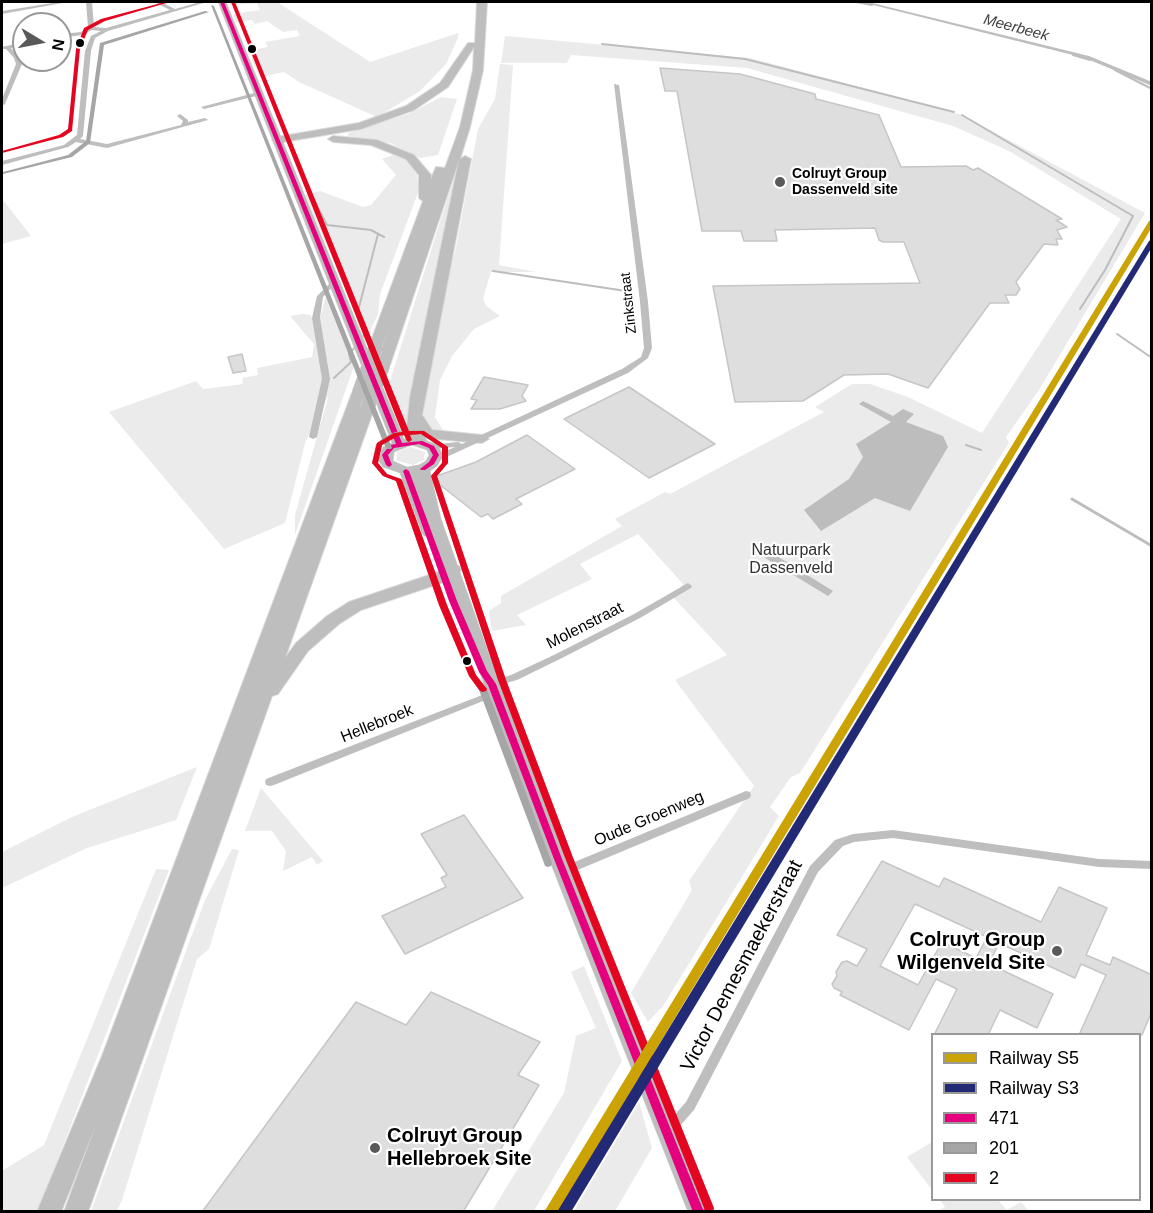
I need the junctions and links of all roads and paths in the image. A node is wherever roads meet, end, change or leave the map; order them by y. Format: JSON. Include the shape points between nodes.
{"nodes":[{"id":1,"x":65,"y":2,"type":"edge"},
{"id":2,"x":89,"y":2,"type":"edge"},
{"id":3,"x":158,"y":2,"type":"edge"},
{"id":4,"x":204,"y":2,"type":"edge"},
{"id":5,"x":222,"y":2,"type":"edge"},
{"id":6,"x":472,"y":2,"type":"edge"},
{"id":7,"x":482,"y":2,"type":"edge"},
{"id":8,"x":864,"y":2,"type":"edge"},
{"id":9,"x":174,"y":10,"type":"junction"},
{"id":10,"x":2,"y":13,"type":"edge"},
{"id":11,"x":91,"y":28,"type":"junction"},
{"id":12,"x":106,"y":30,"type":"junction"},
{"id":13,"x":82,"y":33,"type":"junction"},
{"id":14,"x":72,"y":34,"type":"edge"},
{"id":15,"x":93,"y":37,"type":"junction"},
{"id":16,"x":471,"y":45,"type":"junction"},
{"id":17,"x":4,"y":48,"type":"edge"},
{"id":18,"x":1152,"y":84,"type":"edge"},
{"id":19,"x":616,"y":85,"type":"dead end"},
{"id":20,"x":258,"y":93,"type":"junction"},
{"id":21,"x":2,"y":104,"type":"edge"},
{"id":22,"x":204,"y":107,"type":"dead end"},
{"id":23,"x":180,"y":116,"type":"dead end"},
{"id":24,"x":205,"y":120,"type":"dead end"},
{"id":25,"x":187,"y":124,"type":"junction"},
{"id":26,"x":465,"y":127,"type":"junction"},
{"id":27,"x":77,"y":140,"type":"junction"},
{"id":28,"x":278,"y":143,"type":"junction"},
{"id":29,"x":2,"y":163,"type":"edge"},
{"id":30,"x":427,"y":207,"type":"junction"},
{"id":31,"x":333,"y":283,"type":"junction"},
{"id":32,"x":416,"y":413,"type":"junction"},
{"id":33,"x":313,"y":437,"type":"dead end"},
{"id":34,"x":482,"y":439,"type":"junction"},
{"id":35,"x":399,"y":444,"type":"junction"},
{"id":36,"x":429,"y":449,"type":"junction"},
{"id":37,"x":423,"y":469,"type":"junction"},
{"id":38,"x":406,"y":471,"type":"junction"},
{"id":39,"x":449,"y":578,"type":"junction"},
{"id":40,"x":688,"y":586,"type":"dead end"},
{"id":41,"x":275,"y":642,"type":"junction"},
{"id":42,"x":493,"y":688,"type":"junction"},
{"id":43,"x":259,"y":708,"type":"junction"},
{"id":44,"x":270,"y":782,"type":"dead end"},
{"id":45,"x":746,"y":795,"type":"dead end"},
{"id":46,"x":1152,"y":865,"type":"edge"},
{"id":47,"x":564,"y":871,"type":"junction"},
{"id":48,"x":663,"y":1123,"type":"junction"},
{"id":49,"x":49,"y":1212,"type":"edge"},
{"id":50,"x":76,"y":1212,"type":"edge"},
{"id":51,"x":699,"y":1212,"type":"edge"}],
"edges":[{"from":1,"to":10,"type":"street"},
{"from":2,"to":11,"type":"street"},
{"from":3,"to":9,"type":"street"},
{"from":4,"to":9,"type":"street"},
{"from":5,"to":20,"type":"main road"},
{"from":6,"to":16,"type":"highway"},
{"from":7,"to":26,"type":"highway","via":[[478,70]]},
{"from":8,"to":18,"type":"street","via":[[1087,57]]},
{"from":9,"to":12,"type":"street"},
{"from":11,"to":12,"type":"street"},
{"from":11,"to":13,"type":"street"},
{"from":12,"to":15,"type":"street"},
{"from":13,"to":14,"type":"street"},
{"from":13,"to":15,"type":"street"},
{"from":15,"to":27,"type":"street","via":[[88,51],[82,133]]},
{"from":16,"to":28,"type":"highway","via":[[444,85],[404,111],[339,132]]},
{"from":16,"to":30,"type":"highway","via":[[454,127]]},
{"from":17,"to":21,"type":"street","via":[[19,64]]},
{"from":19,"to":34,"type":"street","name":"Zinkstraat","via":[[648,348],[644,358],[625,371]]},
{"from":20,"to":22,"type":"street"},
{"from":20,"to":28,"type":"main road"},
{"from":23,"to":25,"type":"street"},
{"from":24,"to":25,"type":"street"},
{"from":25,"to":27,"type":"street","via":[[107,146]]},
{"from":26,"to":32,"type":"highway","via":[[470,134]]},
{"from":26,"to":41,"type":"highway","bridge":true,"via":[[367,410]]},
{"from":27,"to":29,"type":"street"},
{"from":28,"to":30,"type":"highway","via":[[346,139],[399,150],[419,165],[425,175]]},
{"from":28,"to":31,"type":"main road"},
{"from":30,"to":41,"type":"highway","bridge":true},
{"from":31,"to":33,"type":"street","via":[[320,296],[316,318],[326,379]]},
{"from":31,"to":35,"type":"main road"},
{"from":32,"to":34,"type":"highway","via":[[422,428],[435,436]]},
{"from":32,"to":36,"type":"highway","via":[[414,427]]},
{"from":34,"to":36,"type":"street","name":"Zinkstraat"},
{"from":35,"to":36,"type":"main road"},
{"from":35,"to":38,"type":"main road","via":[[388,450],[385,459],[392,467]]},
{"from":36,"to":37,"type":"main road"},
{"from":37,"to":38,"type":"main road"},
{"from":37,"to":39,"type":"main road"},
{"from":38,"to":39,"type":"main road"},
{"from":39,"to":42,"type":"main road"},
{"from":39,"to":43,"type":"highway","via":[[437,586],[381,596],[356,606],[318,632],[297,654]]},
{"from":40,"to":42,"type":"street","name":"Molenstraat"},
{"from":41,"to":43,"type":"highway"},
{"from":41,"to":49,"type":"highway"},
{"from":42,"to":44,"type":"street","name":"Hellebroek"},
{"from":42,"to":47,"type":"main road"},
{"from":43,"to":50,"type":"highway"},
{"from":45,"to":47,"type":"street","name":"Oude Groenweg"},
{"from":46,"to":48,"type":"street","name":"Victor Demesmaekerstraat","via":[[1099,863],[893,834],[839,843],[814,869],[690,1106]]},
{"from":47,"to":48,"type":"main road"},
{"from":48,"to":51,"type":"main road"}]}
